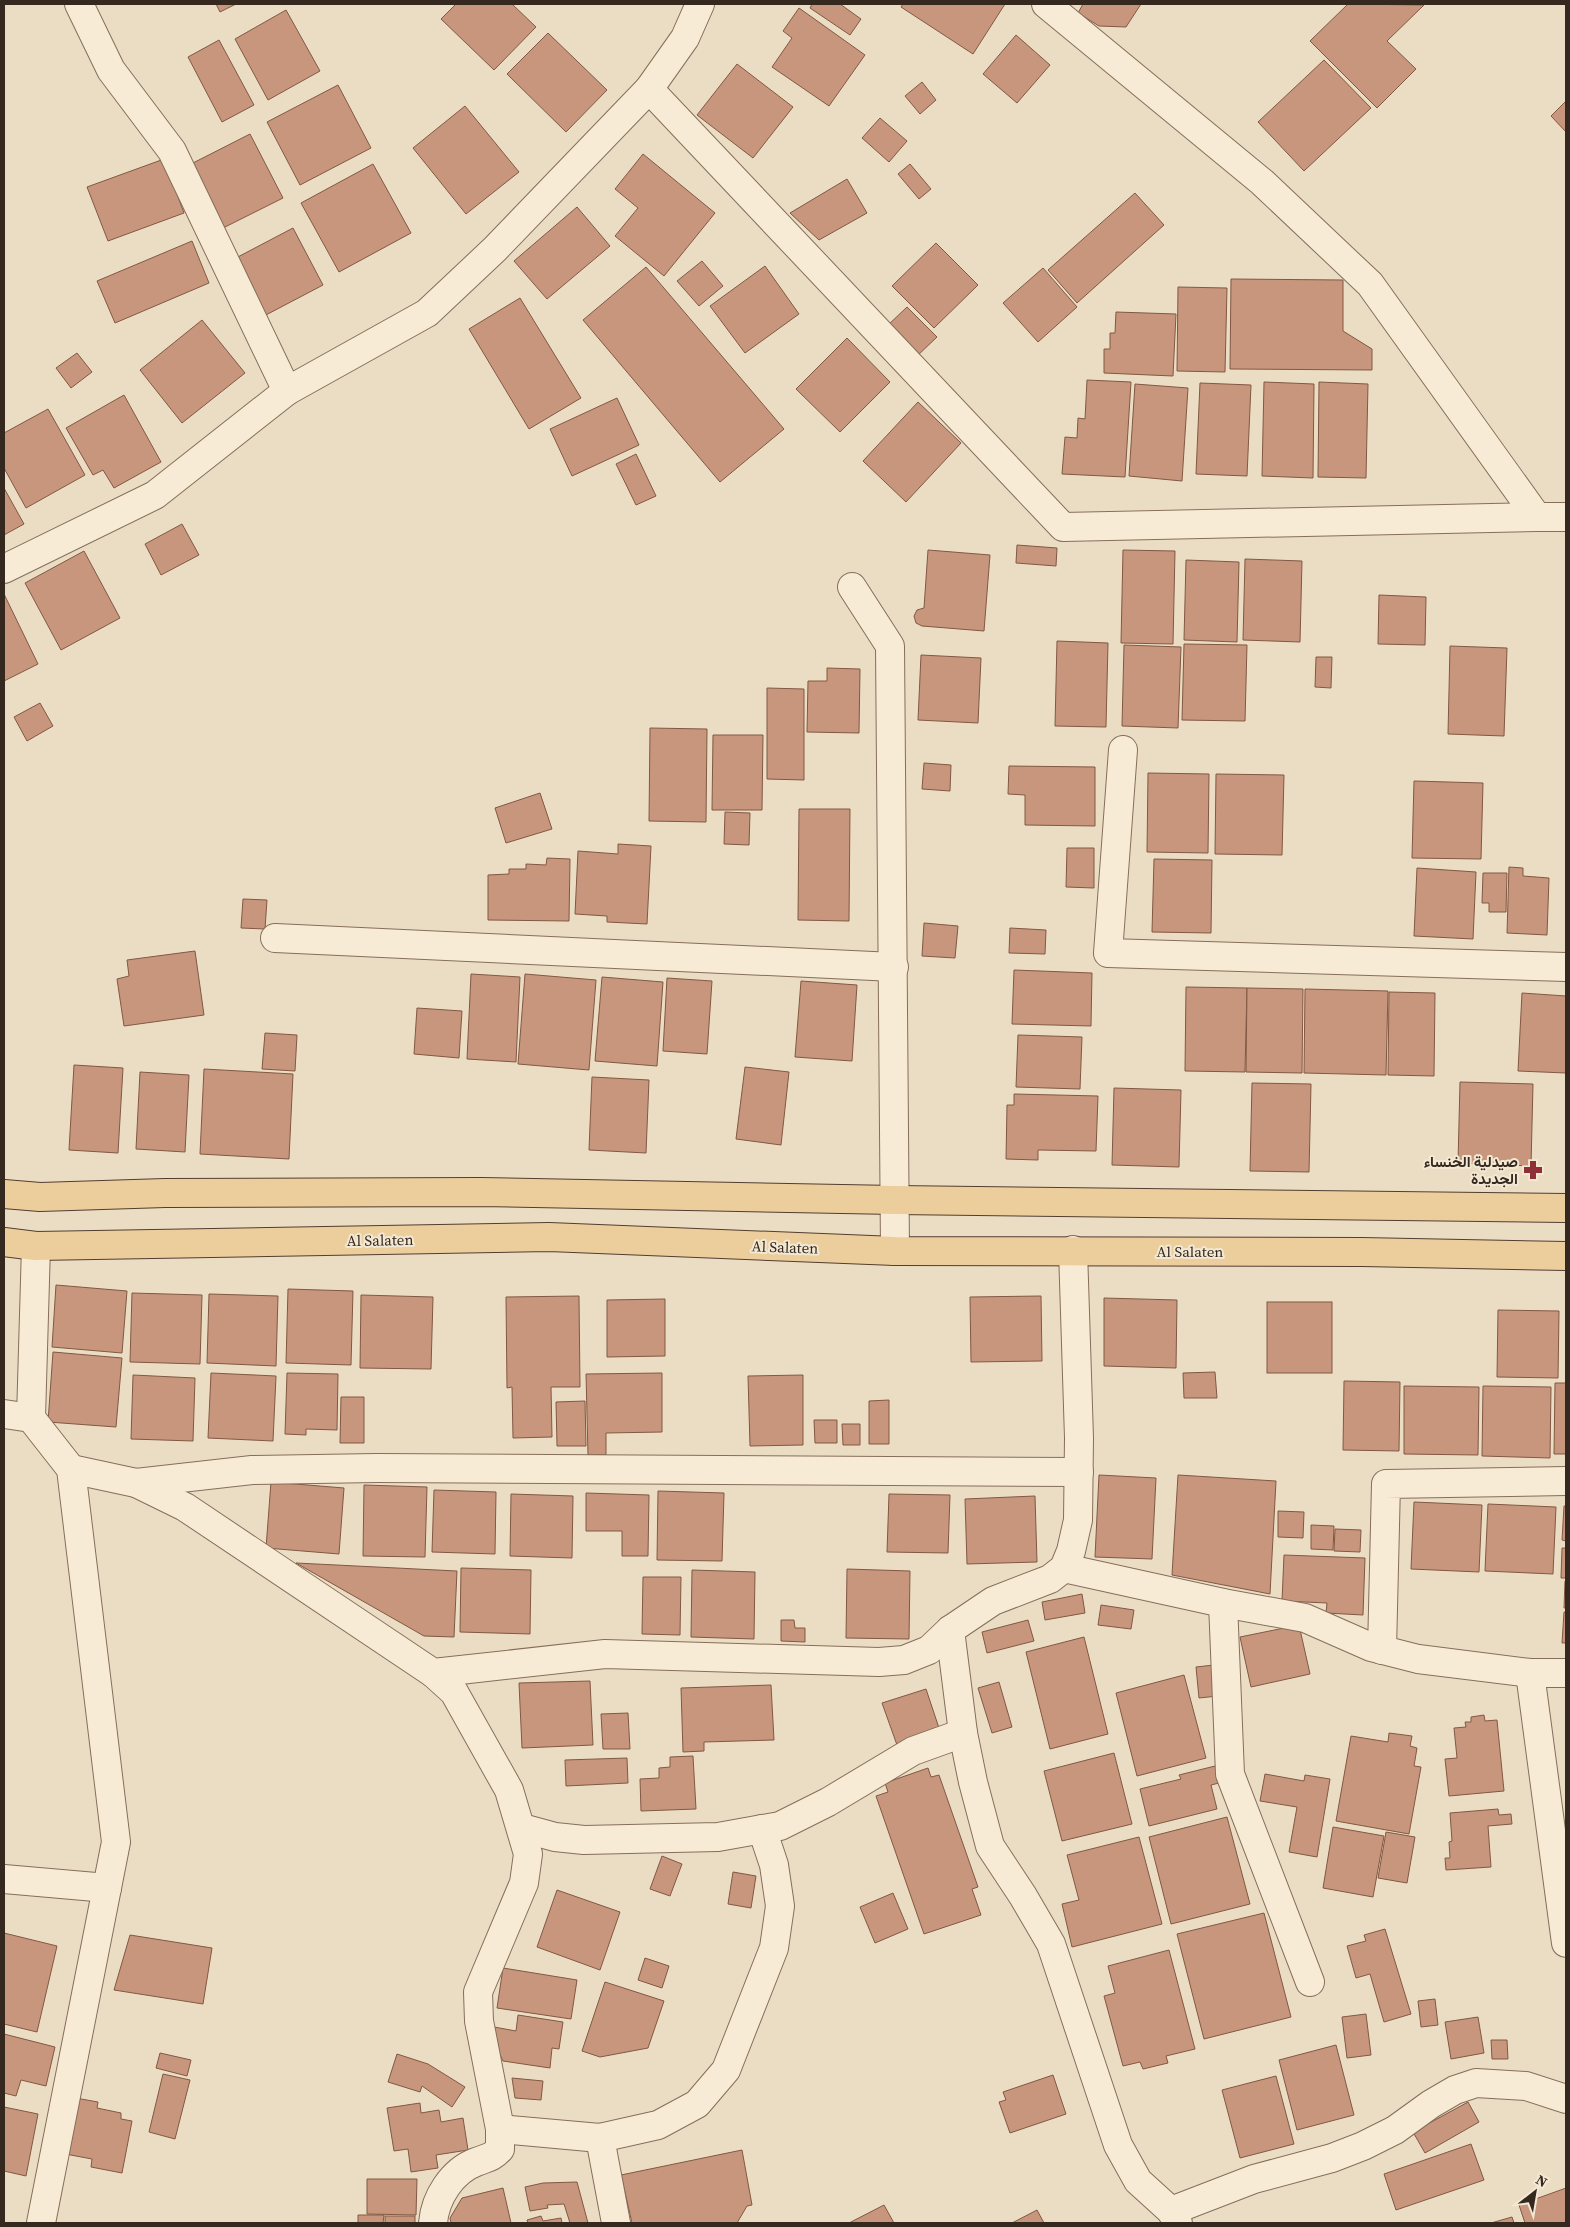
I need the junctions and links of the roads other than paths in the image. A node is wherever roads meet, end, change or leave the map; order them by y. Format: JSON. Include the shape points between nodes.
{"nodes":[{"id":1,"x":79,"y":4,"type":"edge"},
{"id":2,"x":700,"y":4,"type":"edge"},
{"id":3,"x":1046,"y":4,"type":"edge"},
{"id":4,"x":648,"y":88,"type":"junction"},
{"id":5,"x":287,"y":391,"type":"junction"},
{"id":6,"x":1537,"y":517,"type":"junction"},
{"id":7,"x":1566,"y":517,"type":"edge"},
{"id":8,"x":4,"y":569,"type":"edge"},
{"id":9,"x":852,"y":587,"type":"dead end"},
{"id":10,"x":1123,"y":750,"type":"dead end"},
{"id":11,"x":274,"y":938,"type":"dead end"},
{"id":12,"x":1566,"y":966,"type":"edge"},
{"id":13,"x":894,"y":967,"type":"junction"},
{"id":14,"x":4,"y":1194,"type":"edge"},
{"id":15,"x":895,"y":1200,"type":"junction"},
{"id":16,"x":1566,"y":1208,"type":"edge"},
{"id":17,"x":4,"y":1242,"type":"edge"},
{"id":18,"x":36,"y":1246,"type":"junction"},
{"id":19,"x":1073,"y":1250,"type":"junction"},
{"id":20,"x":895,"y":1251,"type":"junction"},
{"id":21,"x":1566,"y":1256,"type":"edge"},
{"id":22,"x":4,"y":1414,"type":"edge"},
{"id":23,"x":31,"y":1418,"type":"junction"},
{"id":24,"x":71,"y":1469,"type":"junction"},
{"id":25,"x":1079,"y":1472,"type":"junction"},
{"id":26,"x":1566,"y":1481,"type":"edge"},
{"id":27,"x":136,"y":1482,"type":"junction"},
{"id":28,"x":1064,"y":1568,"type":"junction"},
{"id":29,"x":1223,"y":1603,"type":"junction"},
{"id":30,"x":950,"y":1630,"type":"junction"},
{"id":31,"x":1382,"y":1650,"type":"junction"},
{"id":32,"x":1530,"y":1673,"type":"junction"},
{"id":33,"x":1566,"y":1673,"type":"edge"},
{"id":34,"x":433,"y":1674,"type":"junction"},
{"id":35,"x":963,"y":1733,"type":"junction"},
{"id":36,"x":522,"y":1828,"type":"junction"},
{"id":37,"x":762,"y":1829,"type":"junction"},
{"id":38,"x":4,"y":1879,"type":"edge"},
{"id":39,"x":107,"y":1888,"type":"junction"},
{"id":40,"x":1566,"y":1943,"type":"edge"},
{"id":41,"x":1310,"y":1982,"type":"dead end"},
{"id":42,"x":1566,"y":2100,"type":"edge"},
{"id":43,"x":500,"y":2129,"type":"junction"},
{"id":44,"x":600,"y":2138,"type":"junction"},
{"id":45,"x":1174,"y":2217,"type":"edge"},
{"id":46,"x":41,"y":2223,"type":"edge"},
{"id":47,"x":433,"y":2223,"type":"edge"},
{"id":48,"x":616,"y":2223,"type":"edge"}],
"edges":[{"from":1,"to":5,"type":"street","via":[[111,70],[172,152]]},
{"from":2,"to":4,"type":"street","via":[[685,38]]},
{"from":3,"to":6,"type":"street","via":[[1262,182],[1370,284]]},
{"from":4,"to":5,"type":"street","via":[[495,249],[427,313]]},
{"from":4,"to":6,"type":"street","via":[[1063,527]]},
{"from":5,"to":8,"type":"street","via":[[156,495]]},
{"from":6,"to":7,"type":"street"},
{"from":9,"to":13,"type":"street","via":[[890,646]]},
{"from":10,"to":12,"type":"street","via":[[1108,953]]},
{"from":11,"to":13,"type":"street"},
{"from":13,"to":15,"type":"street"},
{"from":14,"to":15,"type":"main road","via":[[40,1197],[481,1192]]},
{"from":15,"to":16,"type":"main road"},
{"from":15,"to":20,"type":"street"},
{"from":17,"to":18,"type":"main road","name":"Al Salaten"},
{"from":18,"to":20,"type":"main road","name":"Al Salaten","via":[[549,1237]]},
{"from":18,"to":23,"type":"street"},
{"from":19,"to":20,"type":"main road","name":"Al Salaten"},
{"from":19,"to":21,"type":"main road","name":"Al Salaten"},
{"from":19,"to":25,"type":"street"},
{"from":22,"to":23,"type":"street"},
{"from":23,"to":24,"type":"street"},
{"from":24,"to":27,"type":"street"},
{"from":24,"to":39,"type":"street","via":[[116,1842]]},
{"from":25,"to":27,"type":"street","via":[[348,1468],[252,1470]]},
{"from":25,"to":28,"type":"street","via":[[1078,1520]]},
{"from":26,"to":31,"type":"street","via":[[1386,1484]]},
{"from":27,"to":34,"type":"street","via":[[185,1507]]},
{"from":28,"to":29,"type":"street"},
{"from":28,"to":30,"type":"street","via":[[1050,1579],[993,1601]]},
{"from":29,"to":31,"type":"street","via":[[1304,1618]]},
{"from":29,"to":41,"type":"street","via":[[1230,1774]]},
{"from":30,"to":34,"type":"street","via":[[929,1650],[904,1660],[879,1662],[605,1654]]},
{"from":30,"to":35,"type":"street"},
{"from":31,"to":32,"type":"street","via":[[1418,1659]]},
{"from":32,"to":33,"type":"street"},
{"from":32,"to":40,"type":"street"},
{"from":34,"to":36,"type":"street","via":[[454,1692],[510,1790]]},
{"from":35,"to":37,"type":"street","via":[[914,1751],[780,1826]]},
{"from":35,"to":45,"type":"street","via":[[990,1846],[1051,1944],[1118,2144],[1138,2181]]},
{"from":36,"to":37,"type":"street","via":[[555,1837],[584,1840],[718,1837]]},
{"from":36,"to":43,"type":"street","via":[[528,1854],[524,1883],[478,1992],[479,2021]]},
{"from":37,"to":44,"type":"street","via":[[774,1865],[780,1906],[774,1948],[726,2070],[697,2104],[658,2125]]},
{"from":38,"to":39,"type":"street"},
{"from":39,"to":46,"type":"street"},
{"from":42,"to":45,"type":"street","via":[[1526,2086],[1476,2084],[1456,2090],[1395,2130],[1363,2146],[1254,2180]]},
{"from":43,"to":44,"type":"street"},
{"from":43,"to":47,"type":"street","via":[[500,2149],[492,2157],[474,2162],[454,2176],[441,2194]]},
{"from":44,"to":48,"type":"street"}]}
